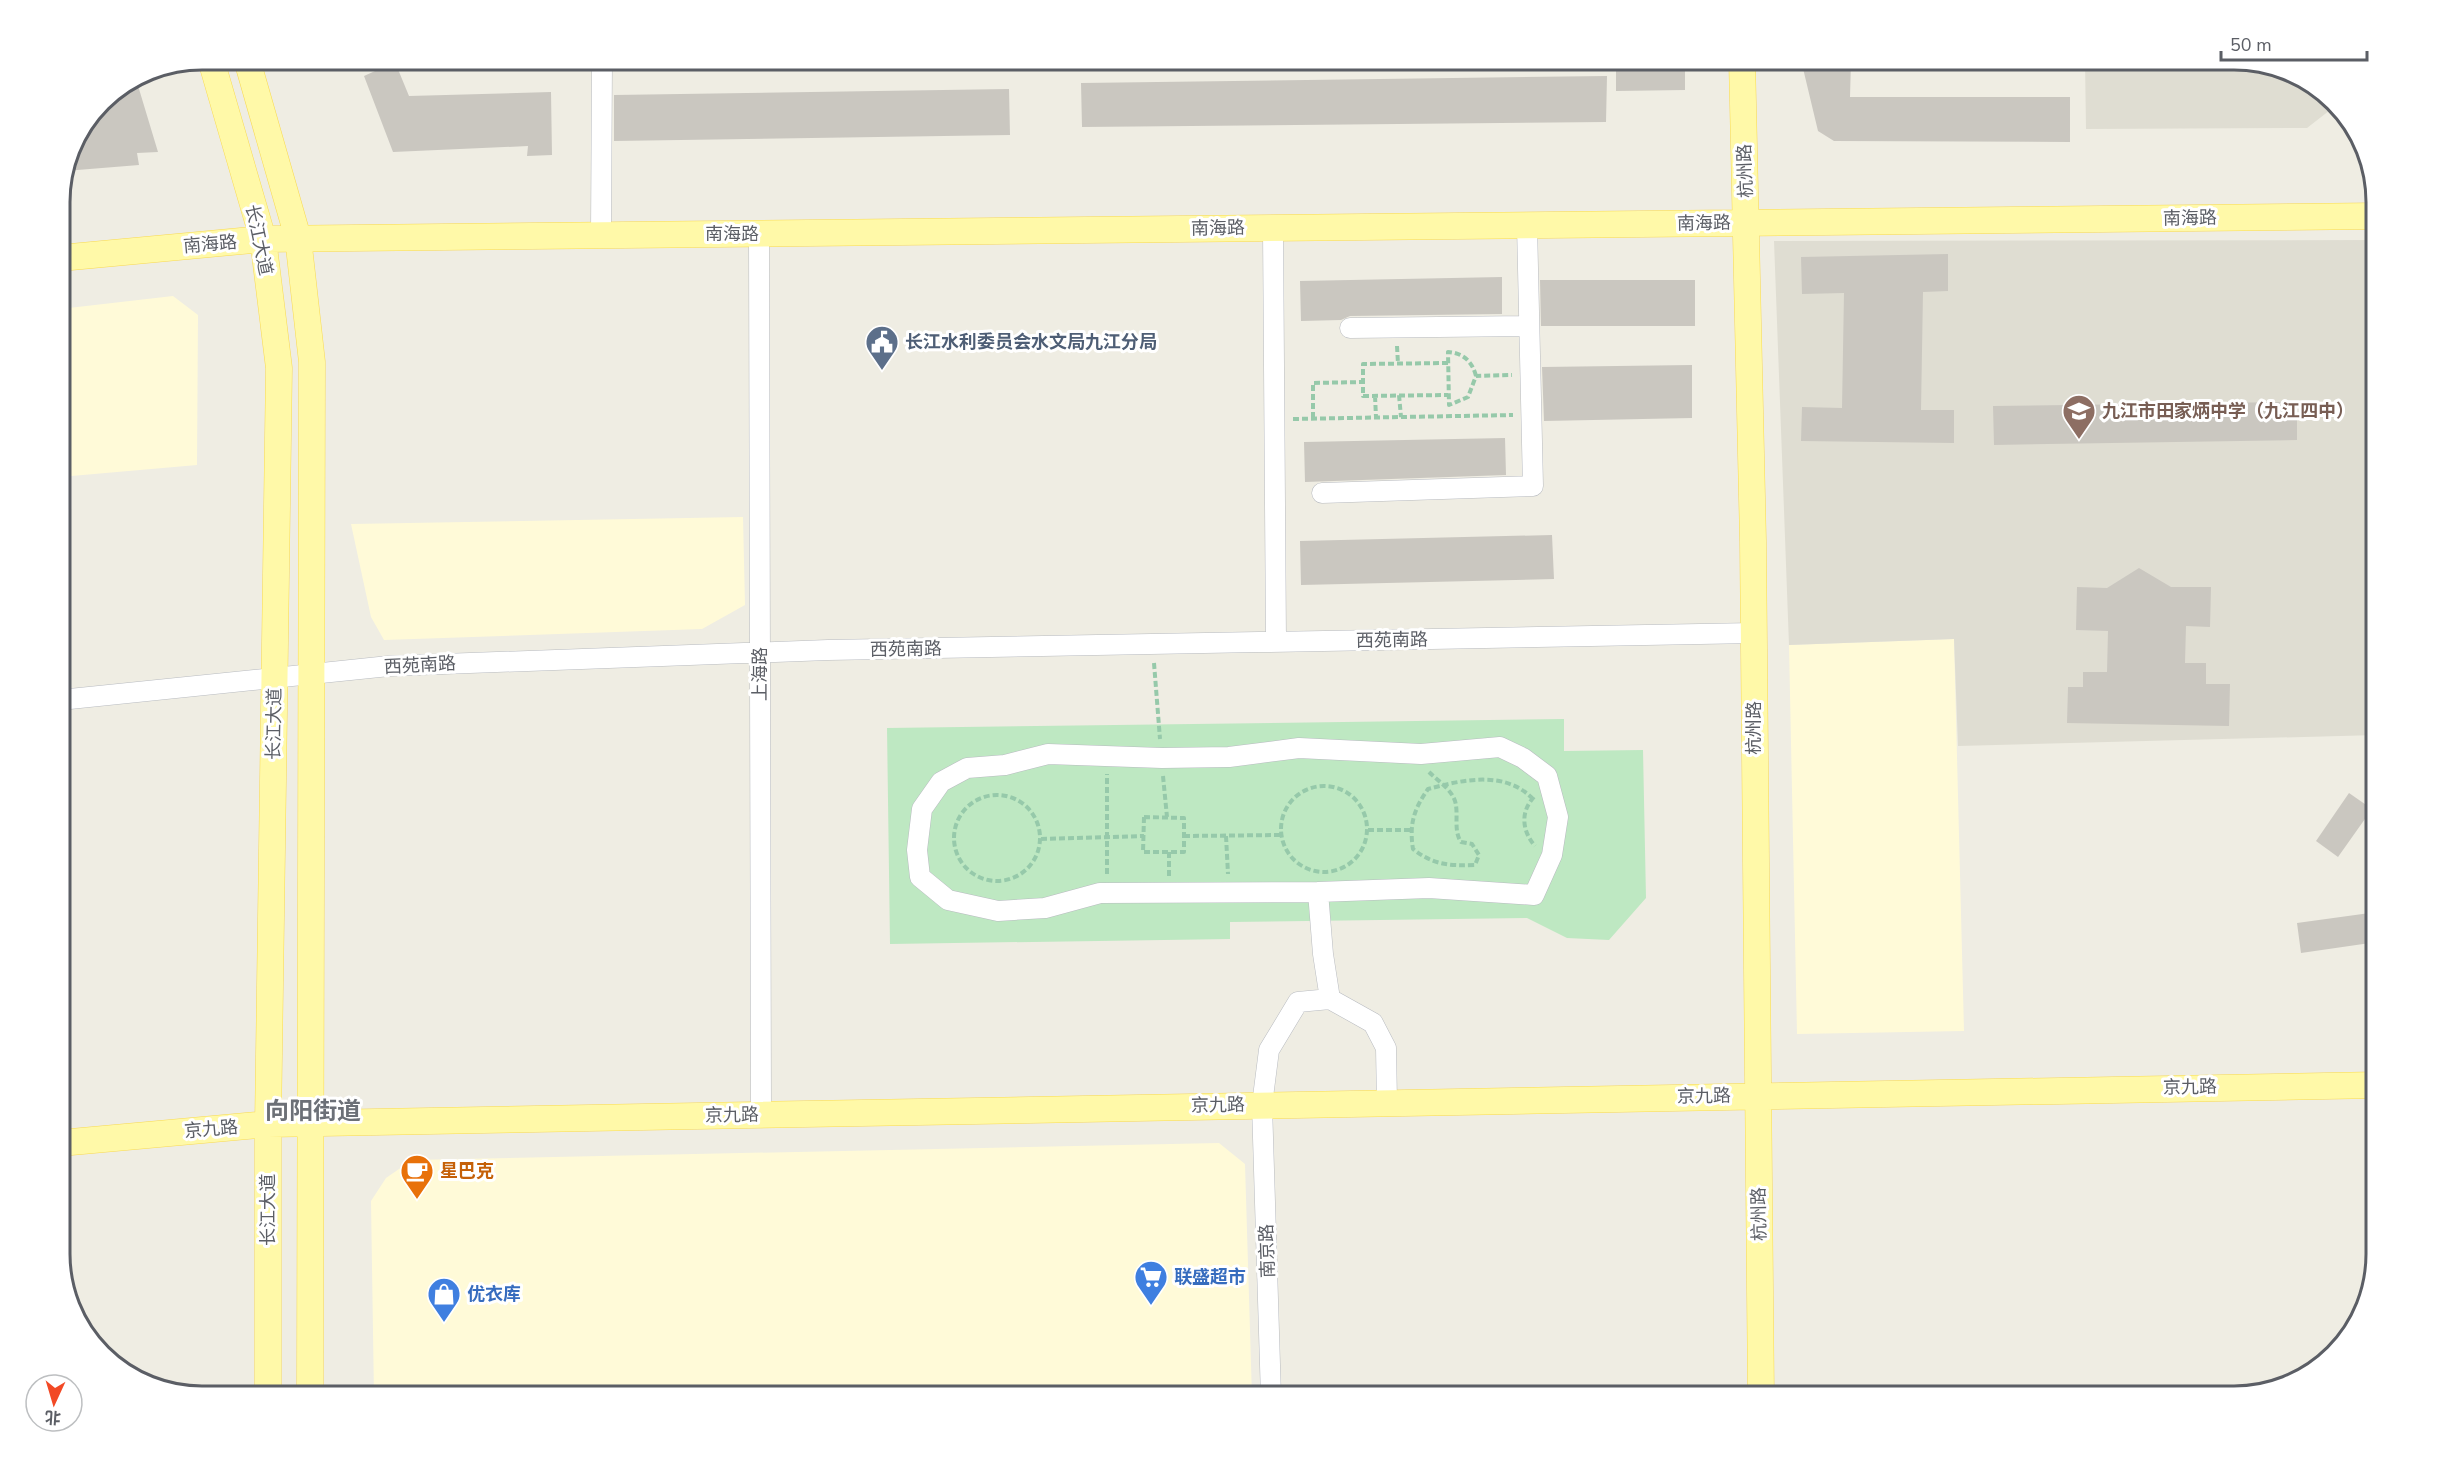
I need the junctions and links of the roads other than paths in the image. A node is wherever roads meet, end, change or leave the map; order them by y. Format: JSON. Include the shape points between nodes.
{"nodes":[{"id":1,"x":213,"y":70,"type":"edge"},
{"id":2,"x":250,"y":70,"type":"edge"},
{"id":3,"x":602,"y":70,"type":"edge"},
{"id":4,"x":1742,"y":70,"type":"edge"},
{"id":5,"x":2366,"y":216,"type":"edge"},
{"id":6,"x":1746,"y":223,"type":"junction"},
{"id":7,"x":1527,"y":225,"type":"junction"},
{"id":8,"x":1273,"y":228,"type":"junction"},
{"id":9,"x":759,"y":233,"type":"junction"},
{"id":10,"x":601,"y":234,"type":"junction"},
{"id":11,"x":298,"y":238,"type":"junction"},
{"id":12,"x":263,"y":239,"type":"junction"},
{"id":13,"x":71,"y":257,"type":"edge"},
{"id":14,"x":1529,"y":326,"type":"junction"},
{"id":15,"x":1350,"y":328,"type":"dead end"},
{"id":16,"x":1322,"y":493,"type":"dead end"},
{"id":17,"x":1754,"y":633,"type":"junction"},
{"id":18,"x":1276,"y":642,"type":"junction"},
{"id":19,"x":760,"y":653,"type":"junction"},
{"id":20,"x":311,"y":674,"type":"junction"},
{"id":21,"x":274,"y":678,"type":"junction"},
{"id":22,"x":71,"y":699,"type":"edge"},
{"id":23,"x":1318,"y":892,"type":"junction"},
{"id":24,"x":1330,"y":999,"type":"junction"},
{"id":25,"x":2366,"y":1085,"type":"edge"},
{"id":26,"x":1757,"y":1095,"type":"junction"},
{"id":27,"x":1386,"y":1102,"type":"junction"},
{"id":28,"x":1262,"y":1105,"type":"junction"},
{"id":29,"x":761,"y":1114,"type":"junction"},
{"id":30,"x":309,"y":1123,"type":"junction"},
{"id":31,"x":268,"y":1124,"type":"junction"},
{"id":32,"x":71,"y":1142,"type":"edge"},
{"id":33,"x":268,"y":1386,"type":"edge"},
{"id":34,"x":310,"y":1386,"type":"edge"},
{"id":35,"x":1271,"y":1386,"type":"edge"},
{"id":36,"x":1761,"y":1386,"type":"edge"}],
"edges":[{"from":1,"to":12,"type":"main road","name":"长江大道"},
{"from":2,"to":11,"type":"main road","name":"长江大道"},
{"from":3,"to":10,"type":"street"},
{"from":4,"to":6,"type":"main road","name":"杭州路"},
{"from":5,"to":6,"type":"main road","name":"南海路"},
{"from":6,"to":7,"type":"main road","name":"南海路"},
{"from":6,"to":17,"type":"main road","name":"杭州路"},
{"from":7,"to":8,"type":"main road","name":"南海路"},
{"from":7,"to":14,"type":"street"},
{"from":8,"to":9,"type":"main road","name":"南海路"},
{"from":8,"to":18,"type":"street"},
{"from":9,"to":10,"type":"main road","name":"南海路"},
{"from":9,"to":19,"type":"street","name":"上海路"},
{"from":10,"to":11,"type":"main road","name":"南海路"},
{"from":11,"to":12,"type":"main road","name":"南海路"},
{"from":11,"to":20,"type":"main road","name":"长江大道","via":[[312,362]]},
{"from":12,"to":13,"type":"main road","name":"南海路"},
{"from":12,"to":21,"type":"main road","name":"长江大道","via":[[279,368]]},
{"from":14,"to":15,"type":"street"},
{"from":14,"to":16,"type":"street","via":[[1533,486]]},
{"from":17,"to":18,"type":"street","name":"西苑南路"},
{"from":17,"to":26,"type":"main road","name":"杭州路"},
{"from":18,"to":19,"type":"street","name":"西苑南路"},
{"from":19,"to":20,"type":"street","name":"西苑南路","via":[[389,666]]},
{"from":19,"to":29,"type":"street","name":"上海路"},
{"from":20,"to":21,"type":"street","name":"西苑南路"},
{"from":20,"to":30,"type":"main road","name":"长江大道"},
{"from":21,"to":22,"type":"street","name":"西苑南路"},
{"from":21,"to":31,"type":"main road","name":"长江大道"},
{"from":23,"to":23,"type":"street","via":[[1107,893],[1045,908],[998,911],[948,900],[920,877],[917,850],[922,808],[941,782],[967,768],[1005,765],[1048,754],[1229,757],[1299,748],[1421,754],[1500,747],[1547,776],[1558,817],[1552,855],[1534,896],[1429,888]]},
{"from":23,"to":24,"type":"street"},
{"from":24,"to":27,"type":"street","via":[[1373,1023],[1386,1048]]},
{"from":24,"to":28,"type":"street","name":"南京路","via":[[1298,1002],[1269,1050]]},
{"from":25,"to":26,"type":"main road","name":"京九路"},
{"from":26,"to":27,"type":"main road","name":"京九路"},
{"from":26,"to":36,"type":"main road","name":"杭州路"},
{"from":27,"to":28,"type":"main road","name":"京九路"},
{"from":28,"to":29,"type":"main road","name":"京九路"},
{"from":28,"to":35,"type":"street","name":"南京路"},
{"from":29,"to":30,"type":"main road","name":"京九路"},
{"from":30,"to":31,"type":"main road","name":"京九路"},
{"from":30,"to":34,"type":"main road","name":"长江大道"},
{"from":31,"to":32,"type":"main road","name":"京九路"},
{"from":31,"to":33,"type":"main road","name":"长江大道"}]}
